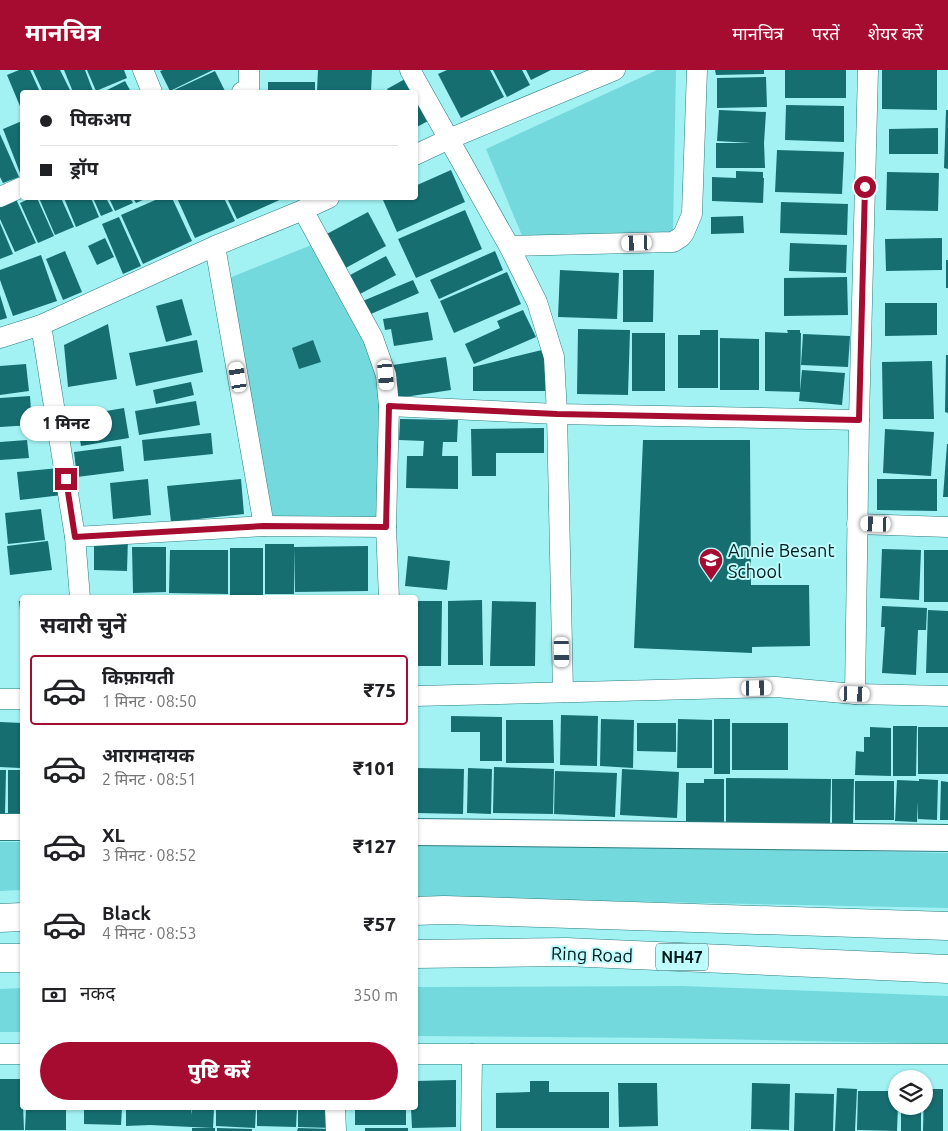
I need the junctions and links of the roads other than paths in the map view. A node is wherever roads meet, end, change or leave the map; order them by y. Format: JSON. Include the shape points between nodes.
{"nodes":[{"id":1,"x":143,"y":70,"type":"edge"},
{"id":2,"x":249,"y":70,"type":"edge"},
{"id":3,"x":410,"y":70,"type":"edge"},
{"id":4,"x":615,"y":70,"type":"edge"},
{"id":5,"x":697,"y":70,"type":"edge"},
{"id":6,"x":868,"y":70,"type":"edge"},
{"id":7,"x":151,"y":90,"type":"edge"},
{"id":8,"x":247,"y":90,"type":"edge"},
{"id":9,"x":449,"y":139,"type":"junction"},
{"id":10,"x":418,"y":154,"type":"edge"},
{"id":11,"x":20,"y":188,"type":"edge"},
{"id":12,"x":0,"y":197,"type":"edge"},
{"id":13,"x":325,"y":200,"type":"edge"},
{"id":14,"x":303,"y":210,"type":"junction"},
{"id":15,"x":215,"y":246,"type":"junction"},
{"id":16,"x":509,"y":246,"type":"junction"},
{"id":17,"x":41,"y":325,"type":"junction"},
{"id":18,"x":0,"y":338,"type":"edge"},
{"id":19,"x":389,"y":406,"type":"junction"},
{"id":20,"x":557,"y":414,"type":"junction"},
{"id":21,"x":859,"y":420,"type":"junction"},
{"id":22,"x":857,"y":524,"type":"junction"},
{"id":23,"x":264,"y":526,"type":"junction"},
{"id":24,"x":386,"y":527,"type":"junction"},
{"id":25,"x":948,"y":527,"type":"edge"},
{"id":26,"x":75,"y":537,"type":"junction"},
{"id":27,"x":80,"y":595,"type":"edge"},
{"id":28,"x":389,"y":595,"type":"edge"},
{"id":29,"x":563,"y":692,"type":"junction"},
{"id":30,"x":855,"y":694,"type":"junction"},
{"id":31,"x":418,"y":696,"type":"edge"},
{"id":32,"x":948,"y":696,"type":"edge"},
{"id":33,"x":0,"y":699,"type":"edge"},
{"id":34,"x":20,"y":699,"type":"edge"},
{"id":35,"x":0,"y":827,"type":"edge"},
{"id":36,"x":20,"y":828,"type":"edge"},
{"id":37,"x":418,"y":832,"type":"edge"},
{"id":38,"x":948,"y":838,"type":"edge"},
{"id":39,"x":418,"y":910,"type":"edge"},
{"id":40,"x":20,"y":917,"type":"edge"},
{"id":41,"x":0,"y":918,"type":"edge"},
{"id":42,"x":948,"y":926,"type":"edge"},
{"id":43,"x":418,"y":954,"type":"edge"},
{"id":44,"x":0,"y":958,"type":"edge"},
{"id":45,"x":20,"y":958,"type":"edge"},
{"id":46,"x":948,"y":969,"type":"edge"},
{"id":47,"x":0,"y":1054,"type":"edge"},
{"id":48,"x":20,"y":1054,"type":"edge"},
{"id":49,"x":418,"y":1054,"type":"edge"},
{"id":50,"x":472,"y":1054,"type":"junction"},
{"id":51,"x":948,"y":1054,"type":"edge"},
{"id":52,"x":335,"y":1110,"type":"edge"},
{"id":53,"x":336,"y":1131,"type":"edge"},
{"id":54,"x":471,"y":1131,"type":"edge"}],
"edges":[{"from":1,"to":7,"type":"street"},
{"from":2,"to":8,"type":"street"},
{"from":3,"to":9,"type":"street"},
{"from":4,"to":9,"type":"street"},
{"from":5,"to":16,"type":"street","via":[[692,214],[681,237],[673,242]]},
{"from":6,"to":21,"type":"street"},
{"from":9,"to":10,"type":"street"},
{"from":9,"to":16,"type":"street"},
{"from":11,"to":12,"type":"street"},
{"from":13,"to":14,"type":"street"},
{"from":14,"to":15,"type":"street"},
{"from":14,"to":19,"type":"street","via":[[373,338],[386,375]]},
{"from":15,"to":17,"type":"street"},
{"from":15,"to":23,"type":"street"},
{"from":16,"to":20,"type":"street","via":[[537,302],[554,357]]},
{"from":17,"to":18,"type":"street"},
{"from":17,"to":26,"type":"street"},
{"from":19,"to":20,"type":"street"},
{"from":19,"to":24,"type":"street"},
{"from":20,"to":21,"type":"street"},
{"from":20,"to":29,"type":"street"},
{"from":21,"to":22,"type":"street"},
{"from":22,"to":25,"type":"street"},
{"from":22,"to":30,"type":"street"},
{"from":23,"to":24,"type":"street"},
{"from":23,"to":26,"type":"street"},
{"from":24,"to":28,"type":"street"},
{"from":26,"to":27,"type":"street"},
{"from":29,"to":30,"type":"street","via":[[776,687]]},
{"from":29,"to":31,"type":"street"},
{"from":30,"to":32,"type":"street"},
{"from":33,"to":34,"type":"street"},
{"from":35,"to":36,"type":"street"},
{"from":37,"to":38,"type":"street"},
{"from":39,"to":42,"type":"highway"},
{"from":40,"to":41,"type":"highway"},
{"from":43,"to":46,"type":"highway","name":"Ring Road","number":"NH47","via":[[566,952]]},
{"from":44,"to":45,"type":"highway"},
{"from":47,"to":48,"type":"street"},
{"from":49,"to":50,"type":"street"},
{"from":50,"to":51,"type":"street"},
{"from":50,"to":54,"type":"street"},
{"from":52,"to":53,"type":"street"}]}
